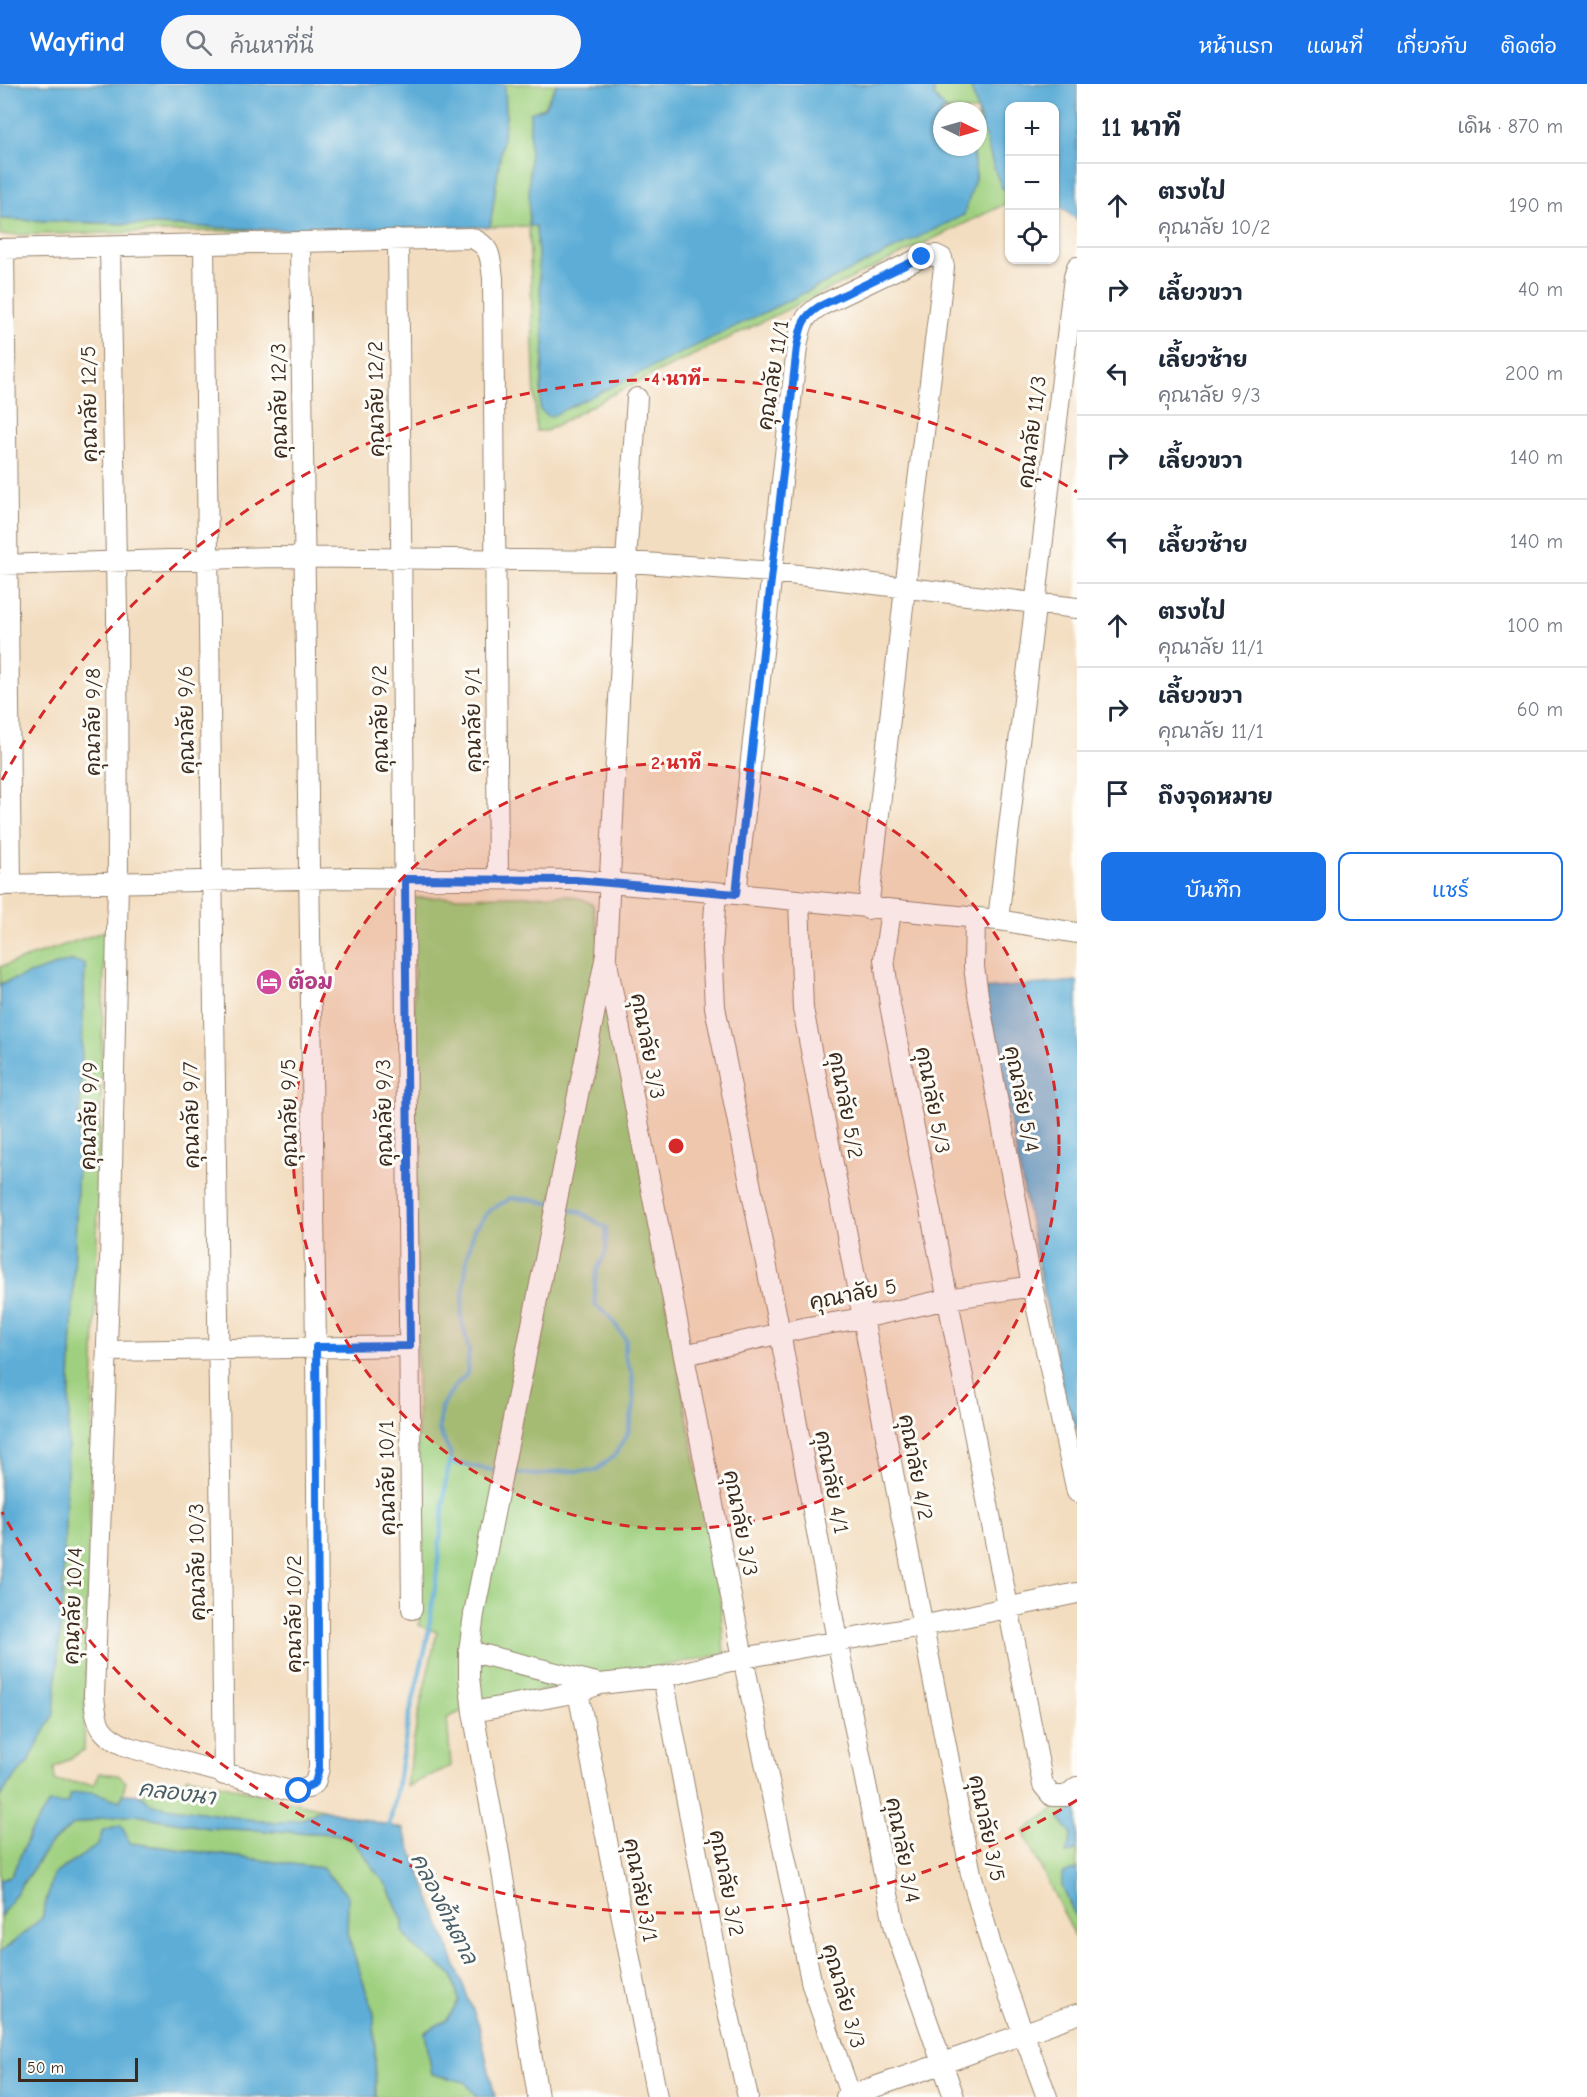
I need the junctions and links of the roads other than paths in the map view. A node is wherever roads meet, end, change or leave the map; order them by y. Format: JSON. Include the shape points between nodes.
{"nodes":[{"id":1,"x":398,"y":239,"type":"junction"},
{"id":2,"x":300,"y":243,"type":"junction"},
{"id":3,"x":204,"y":245,"type":"junction"},
{"id":4,"x":110,"y":247,"type":"junction"},
{"id":5,"x":2,"y":249,"type":"edge"},
{"id":6,"x":1077,"y":267,"type":"edge"},
{"id":7,"x":637,"y":398,"type":"dead end"},
{"id":8,"x":305,"y":557,"type":"junction"},
{"id":9,"x":402,"y":558,"type":"junction"},
{"id":10,"x":208,"y":559,"type":"junction"},
{"id":11,"x":495,"y":560,"type":"junction"},
{"id":12,"x":116,"y":561,"type":"junction"},
{"id":13,"x":626,"y":561,"type":"junction"},
{"id":14,"x":4,"y":565,"type":"edge"},
{"id":15,"x":773,"y":572,"type":"junction"},
{"id":16,"x":904,"y":589,"type":"junction"},
{"id":17,"x":1035,"y":603,"type":"junction"},
{"id":18,"x":1077,"y":608,"type":"edge"},
{"id":19,"x":309,"y":879,"type":"junction"},
{"id":20,"x":405,"y":879,"type":"junction"},
{"id":21,"x":498,"y":879,"type":"junction"},
{"id":22,"x":212,"y":880,"type":"junction"},
{"id":23,"x":118,"y":882,"type":"junction"},
{"id":24,"x":611,"y":884,"type":"junction"},
{"id":25,"x":6,"y":885,"type":"edge"},
{"id":26,"x":726,"y":893,"type":"junction"},
{"id":27,"x":799,"y":900,"type":"junction"},
{"id":28,"x":868,"y":909,"type":"junction"},
{"id":29,"x":891,"y":910,"type":"junction"},
{"id":30,"x":975,"y":920,"type":"junction"},
{"id":31,"x":998,"y":921,"type":"junction"},
{"id":32,"x":1077,"y":933,"type":"edge"},
{"id":33,"x":606,"y":955,"type":"junction"},
{"id":34,"x":1032,"y":1286,"type":"junction"},
{"id":35,"x":948,"y":1299,"type":"junction"},
{"id":36,"x":862,"y":1318,"type":"junction"},
{"id":37,"x":780,"y":1333,"type":"junction"},
{"id":38,"x":410,"y":1346,"type":"junction"},
{"id":39,"x":316,"y":1347,"type":"junction"},
{"id":40,"x":218,"y":1349,"type":"junction"},
{"id":41,"x":107,"y":1351,"type":"junction"},
{"id":42,"x":684,"y":1355,"type":"junction"},
{"id":43,"x":1077,"y":1492,"type":"edge"},
{"id":44,"x":1077,"y":1593,"type":"edge"},
{"id":45,"x":1009,"y":1608,"type":"junction"},
{"id":46,"x":412,"y":1609,"type":"dead end"},
{"id":47,"x":922,"y":1626,"type":"junction"},
{"id":48,"x":837,"y":1640,"type":"junction"},
{"id":49,"x":469,"y":1651,"type":"junction"},
{"id":50,"x":743,"y":1658,"type":"junction"},
{"id":51,"x":663,"y":1677,"type":"junction"},
{"id":52,"x":600,"y":1684,"type":"junction"},
{"id":53,"x":578,"y":1692,"type":"junction"},
{"id":54,"x":473,"y":1712,"type":"junction"},
{"id":55,"x":224,"y":1775,"type":"junction"},
{"id":56,"x":1077,"y":1787,"type":"edge"},
{"id":57,"x":1077,"y":2014,"type":"edge"},
{"id":58,"x":1024,"y":2034,"type":"junction"},
{"id":59,"x":941,"y":2064,"type":"junction"},
{"id":60,"x":538,"y":2097,"type":"edge"},
{"id":61,"x":657,"y":2097,"type":"edge"},
{"id":62,"x":748,"y":2097,"type":"edge"},
{"id":63,"x":849,"y":2097,"type":"edge"},
{"id":64,"x":954,"y":2097,"type":"edge"},
{"id":65,"x":1047,"y":2097,"type":"edge"}],
"edges":[{"from":1,"to":2,"type":"street"},
{"from":1,"to":9,"type":"street","name":"คุณาลัย 12/2"},
{"from":1,"to":11,"type":"street","name":"คุณาลัย 9/1","via":[[471,238],[489,251],[493,278]]},
{"from":2,"to":3,"type":"street"},
{"from":2,"to":8,"type":"street","name":"คุณาลัย 12/3"},
{"from":3,"to":4,"type":"street"},
{"from":3,"to":10,"type":"street","name":"คุณาลัย 9/6"},
{"from":4,"to":5,"type":"street"},
{"from":4,"to":12,"type":"street","name":"คุณาลัย 12/5"},
{"from":5,"to":14,"type":"street"},
{"from":6,"to":17,"type":"street","name":"คุณาลัย 11/3"},
{"from":7,"to":13,"type":"street"},
{"from":8,"to":9,"type":"street"},
{"from":8,"to":10,"type":"street"},
{"from":8,"to":19,"type":"street","name":"คุณาลัย 12/3"},
{"from":9,"to":11,"type":"street"},
{"from":9,"to":20,"type":"street","name":"คุณาลัย 9/2"},
{"from":10,"to":12,"type":"street"},
{"from":10,"to":22,"type":"street","name":"คุณาลัย 9/6"},
{"from":11,"to":13,"type":"street"},
{"from":11,"to":21,"type":"street","name":"คุณาลัย 9/1"},
{"from":12,"to":14,"type":"street"},
{"from":12,"to":23,"type":"street","name":"คุณาลัย 9/8"},
{"from":13,"to":15,"type":"street"},
{"from":13,"to":24,"type":"street"},
{"from":14,"to":25,"type":"street"},
{"from":15,"to":16,"type":"street"},
{"from":15,"to":16,"type":"street","name":"คุณาลัย 11/1","via":[[801,325],[807,314],[820,306],[922,257],[936,255],[942,258],[944,267]]},
{"from":15,"to":26,"type":"street","name":"คุณาลัย 11/1"},
{"from":16,"to":17,"type":"street"},
{"from":16,"to":28,"type":"street"},
{"from":17,"to":18,"type":"street"},
{"from":17,"to":31,"type":"street","name":"คุณาลัย 11/3"},
{"from":19,"to":20,"type":"street"},
{"from":19,"to":22,"type":"street"},
{"from":19,"to":39,"type":"street","name":"คุณาลัย 9/5"},
{"from":20,"to":21,"type":"street"},
{"from":20,"to":38,"type":"street","name":"คุณาลัย 9/3"},
{"from":21,"to":24,"type":"street"},
{"from":22,"to":23,"type":"street"},
{"from":22,"to":40,"type":"street","name":"คุณาลัย 9/7"},
{"from":23,"to":25,"type":"street"},
{"from":23,"to":41,"type":"street","name":"คุณาลัย 9/9"},
{"from":24,"to":26,"type":"street"},
{"from":24,"to":33,"type":"street"},
{"from":26,"to":27,"type":"street"},
{"from":26,"to":37,"type":"street","name":"คุณาลัย 4/1","via":[[712,948],[715,1007]]},
{"from":27,"to":28,"type":"street"},
{"from":27,"to":36,"type":"street","name":"คุณาลัย 5/2","via":[[802,1009]]},
{"from":28,"to":29,"type":"street"},
{"from":29,"to":30,"type":"street"},
{"from":29,"to":35,"type":"street","name":"คุณาลัย 5/3","via":[[884,959],[886,984]]},
{"from":30,"to":31,"type":"street"},
{"from":30,"to":34,"type":"street","name":"คุณาลัย 5/4","via":[[976,982]]},
{"from":31,"to":32,"type":"street"},
{"from":33,"to":42,"type":"street","name":"คุณาลัย 3/3"},
{"from":33,"to":49,"type":"street"},
{"from":34,"to":35,"type":"street","name":"คุณาลัย 5"},
{"from":34,"to":43,"type":"street","name":"คุณาลัย 5/4"},
{"from":35,"to":36,"type":"street","name":"คุณาลัย 5"},
{"from":35,"to":45,"type":"street","name":"คุณาลัย 5/3"},
{"from":36,"to":37,"type":"street","name":"คุณาลัย 5"},
{"from":36,"to":47,"type":"street","name":"คุณาลัย 4/2"},
{"from":37,"to":42,"type":"street","name":"คุณาลัย 5"},
{"from":37,"to":48,"type":"street","name":"คุณาลัย 4/1"},
{"from":38,"to":39,"type":"street"},
{"from":38,"to":46,"type":"street","name":"คุณาลัย 10/1"},
{"from":39,"to":40,"type":"street"},
{"from":39,"to":55,"type":"street","name":"คุณาลัย 10/2","via":[[319,1768],[315,1783],[299,1791]]},
{"from":40,"to":41,"type":"street"},
{"from":40,"to":55,"type":"street","name":"คุณาลัย 10/3"},
{"from":41,"to":55,"type":"street","name":"คุณาลัย 10/4","via":[[96,1718],[112,1740]]},
{"from":42,"to":50,"type":"street","name":"คุณาลัย 3/3"},
{"from":44,"to":45,"type":"street"},
{"from":45,"to":47,"type":"street"},
{"from":45,"to":56,"type":"street","name":"คุณาลัย 5/3","via":[[1042,1785],[1052,1796],[1066,1796]]},
{"from":47,"to":48,"type":"street"},
{"from":47,"to":58,"type":"street","name":"คุณาลัย 3/5","via":[[971,1874],[992,1949]]},
{"from":48,"to":50,"type":"street"},
{"from":48,"to":59,"type":"street","name":"คุณาลัย 3/4","via":[[895,1929]]},
{"from":49,"to":52,"type":"street"},
{"from":49,"to":54,"type":"street"},
{"from":50,"to":51,"type":"street"},
{"from":50,"to":63,"type":"street","name":"คุณาลัย 3/3","via":[[812,1985]]},
{"from":51,"to":52,"type":"street"},
{"from":51,"to":62,"type":"street","name":"คุณาลัย 3/2","via":[[724,1994]]},
{"from":52,"to":53,"type":"street"},
{"from":53,"to":54,"type":"street"},
{"from":53,"to":61,"type":"street","name":"คุณาลัย 3/1"},
{"from":54,"to":60,"type":"street"},
{"from":57,"to":58,"type":"street"},
{"from":58,"to":59,"type":"street"},
{"from":58,"to":65,"type":"street","name":"คุณาลัย 3/5"},
{"from":59,"to":63,"type":"street"},
{"from":59,"to":64,"type":"street","name":"คุณาลัย 3/4"}]}
